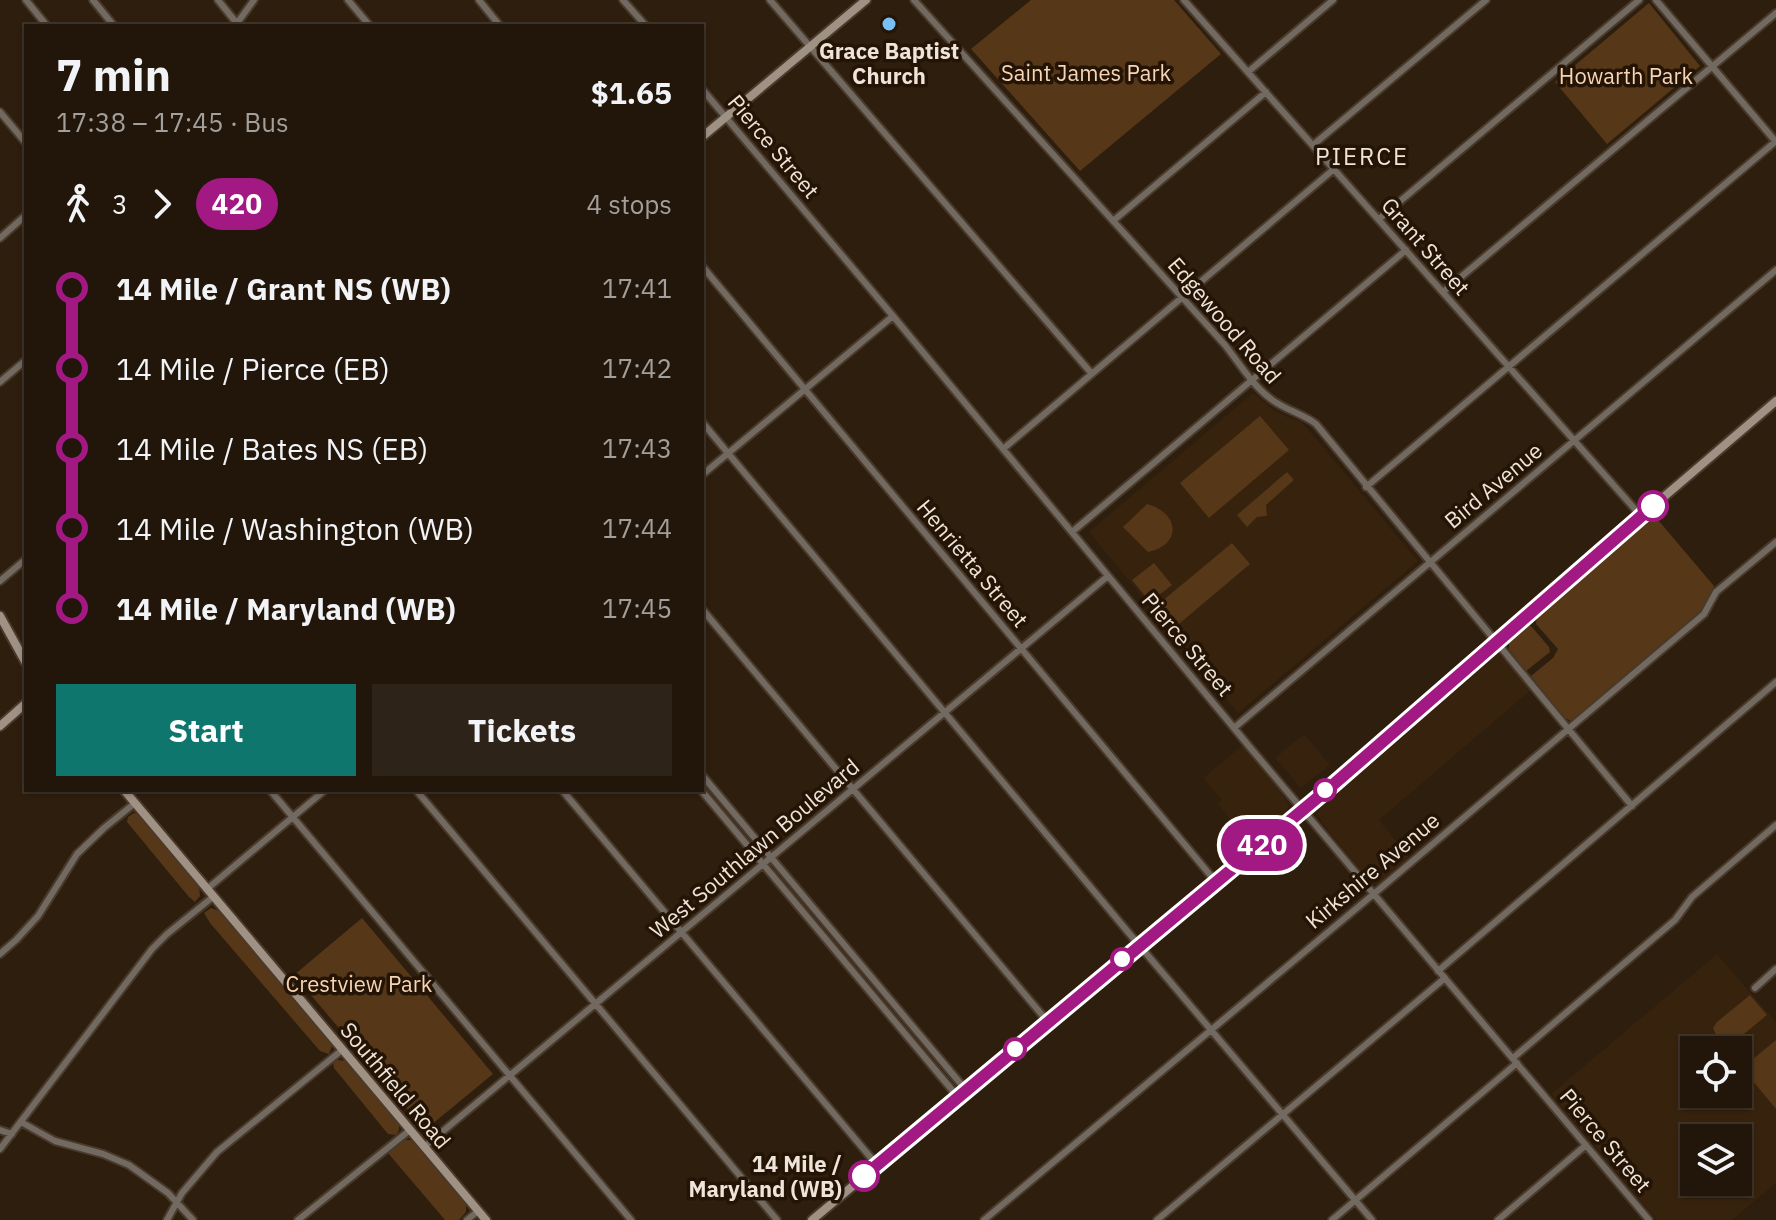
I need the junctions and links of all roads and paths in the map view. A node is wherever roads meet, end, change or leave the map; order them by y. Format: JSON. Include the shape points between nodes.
{"nodes":[{"id":1,"x":26,"y":0,"type":"edge"},
{"id":2,"x":93,"y":0,"type":"edge"},
{"id":3,"x":218,"y":0,"type":"edge"},
{"id":4,"x":254,"y":0,"type":"edge"},
{"id":5,"x":348,"y":0,"type":"edge"},
{"id":6,"x":479,"y":0,"type":"edge"},
{"id":7,"x":623,"y":0,"type":"edge"},
{"id":8,"x":770,"y":0,"type":"edge"},
{"id":9,"x":866,"y":0,"type":"edge"},
{"id":10,"x":914,"y":0,"type":"edge"},
{"id":11,"x":1184,"y":0,"type":"edge"},
{"id":12,"x":1333,"y":0,"type":"edge"},
{"id":13,"x":1486,"y":0,"type":"edge"},
{"id":14,"x":1639,"y":0,"type":"edge"},
{"id":15,"x":1656,"y":0,"type":"edge"},
{"id":16,"x":1776,"y":13,"type":"edge"},
{"id":17,"x":45,"y":24,"type":"edge"},
{"id":18,"x":112,"y":24,"type":"edge"},
{"id":19,"x":236,"y":24,"type":"edge"},
{"id":20,"x":238,"y":24,"type":"edge"},
{"id":21,"x":368,"y":24,"type":"edge"},
{"id":22,"x":498,"y":24,"type":"edge"},
{"id":23,"x":644,"y":24,"type":"edge"},
{"id":24,"x":810,"y":47,"type":"junction"},
{"id":25,"x":1712,"y":67,"type":"junction"},
{"id":26,"x":1248,"y":72,"type":"junction"},
{"id":27,"x":704,"y":91,"type":"edge"},
{"id":28,"x":1266,"y":92,"type":"junction"},
{"id":29,"x":0,"y":112,"type":"edge"},
{"id":30,"x":727,"y":116,"type":"junction"},
{"id":31,"x":704,"y":135,"type":"edge"},
{"id":32,"x":24,"y":141,"type":"edge"},
{"id":33,"x":1776,"y":142,"type":"edge"},
{"id":34,"x":1313,"y":145,"type":"junction"},
{"id":35,"x":1334,"y":169,"type":"junction"},
{"id":36,"x":24,"y":217,"type":"edge"},
{"id":37,"x":1379,"y":219,"type":"junction"},
{"id":38,"x":1113,"y":221,"type":"junction"},
{"id":39,"x":0,"y":238,"type":"edge"},
{"id":40,"x":1406,"y":250,"type":"junction"},
{"id":41,"x":704,"y":268,"type":"edge"},
{"id":42,"x":1776,"y":270,"type":"edge"},
{"id":43,"x":1443,"y":292,"type":"junction"},
{"id":44,"x":1182,"y":298,"type":"junction"},
{"id":45,"x":893,"y":316,"type":"junction"},
{"id":46,"x":24,"y":362,"type":"edge"},
{"id":47,"x":1508,"y":366,"type":"junction"},
{"id":48,"x":1092,"y":374,"type":"junction"},
{"id":49,"x":1253,"y":380,"type":"junction"},
{"id":50,"x":0,"y":382,"type":"edge"},
{"id":51,"x":805,"y":390,"type":"junction"},
{"id":52,"x":1776,"y":401,"type":"edge"},
{"id":53,"x":704,"y":424,"type":"edge"},
{"id":54,"x":1573,"y":440,"type":"junction"},
{"id":55,"x":1003,"y":449,"type":"junction"},
{"id":56,"x":728,"y":454,"type":"junction"},
{"id":57,"x":704,"y":473,"type":"edge"},
{"id":58,"x":1366,"y":487,"type":"junction"},
{"id":59,"x":1641,"y":516,"type":"junction"},
{"id":60,"x":1072,"y":532,"type":"junction"},
{"id":61,"x":1776,"y":542,"type":"edge"},
{"id":62,"x":24,"y":561,"type":"edge"},
{"id":63,"x":1429,"y":562,"type":"junction"},
{"id":64,"x":1108,"y":576,"type":"junction"},
{"id":65,"x":0,"y":581,"type":"edge"},
{"id":66,"x":704,"y":611,"type":"edge"},
{"id":67,"x":0,"y":616,"type":"edge"},
{"id":68,"x":1496,"y":642,"type":"junction"},
{"id":69,"x":1021,"y":648,"type":"junction"},
{"id":70,"x":24,"y":659,"type":"edge"},
{"id":71,"x":1776,"y":682,"type":"edge"},
{"id":72,"x":24,"y":705,"type":"edge"},
{"id":73,"x":944,"y":712,"type":"junction"},
{"id":74,"x":0,"y":726,"type":"edge"},
{"id":75,"x":1234,"y":728,"type":"junction"},
{"id":76,"x":1567,"y":729,"type":"junction"},
{"id":77,"x":704,"y":777,"type":"edge"},
{"id":78,"x":852,"y":789,"type":"junction"},
{"id":79,"x":126,"y":792,"type":"edge"},
{"id":80,"x":272,"y":792,"type":"edge"},
{"id":81,"x":323,"y":792,"type":"edge"},
{"id":82,"x":418,"y":792,"type":"edge"},
{"id":83,"x":564,"y":792,"type":"edge"},
{"id":84,"x":703,"y":792,"type":"edge"},
{"id":85,"x":135,"y":803,"type":"junction"},
{"id":86,"x":1632,"y":806,"type":"junction"},
{"id":87,"x":1303,"y":810,"type":"junction"},
{"id":88,"x":293,"y":817,"type":"junction"},
{"id":89,"x":1776,"y":825,"type":"edge"},
{"id":90,"x":771,"y":858,"type":"junction"},
{"id":91,"x":763,"y":864,"type":"junction"},
{"id":92,"x":1216,"y":882,"type":"junction"},
{"id":93,"x":210,"y":893,"type":"junction"},
{"id":94,"x":1374,"y":893,"type":"junction"},
{"id":95,"x":681,"y":932,"type":"junction"},
{"id":96,"x":1139,"y":945,"type":"junction"},
{"id":97,"x":0,"y":954,"type":"edge"},
{"id":98,"x":1776,"y":969,"type":"edge"},
{"id":99,"x":1438,"y":971,"type":"junction"},
{"id":100,"x":866,"y":972,"type":"junction"},
{"id":101,"x":1445,"y":978,"type":"junction"},
{"id":102,"x":859,"y":979,"type":"junction"},
{"id":103,"x":1755,"y":988,"type":"dead end"},
{"id":104,"x":596,"y":1004,"type":"junction"},
{"id":105,"x":1048,"y":1022,"type":"junction"},
{"id":106,"x":1210,"y":1030,"type":"junction"},
{"id":107,"x":342,"y":1050,"type":"junction"},
{"id":108,"x":1515,"y":1060,"type":"junction"},
{"id":109,"x":509,"y":1076,"type":"junction"},
{"id":110,"x":966,"y":1090,"type":"junction"},
{"id":111,"x":958,"y":1097,"type":"junction"},
{"id":112,"x":1283,"y":1115,"type":"junction"},
{"id":113,"x":21,"y":1122,"type":"junction"},
{"id":114,"x":0,"y":1130,"type":"edge"},
{"id":115,"x":410,"y":1130,"type":"junction"},
{"id":116,"x":12,"y":1134,"type":"junction"},
{"id":117,"x":1586,"y":1145,"type":"junction"},
{"id":118,"x":424,"y":1147,"type":"junction"},
{"id":119,"x":0,"y":1149,"type":"edge"},
{"id":120,"x":877,"y":1165,"type":"junction"},
{"id":121,"x":1355,"y":1200,"type":"junction"},
{"id":122,"x":177,"y":1202,"type":"junction"},
{"id":123,"x":478,"y":1211,"type":"junction"},
{"id":124,"x":167,"y":1220,"type":"edge"},
{"id":125,"x":193,"y":1220,"type":"edge"},
{"id":126,"x":298,"y":1220,"type":"edge"},
{"id":127,"x":467,"y":1220,"type":"edge"},
{"id":128,"x":486,"y":1220,"type":"edge"},
{"id":129,"x":631,"y":1220,"type":"edge"},
{"id":130,"x":777,"y":1220,"type":"edge"},
{"id":131,"x":812,"y":1220,"type":"edge"},
{"id":132,"x":984,"y":1220,"type":"edge"},
{"id":133,"x":1157,"y":1220,"type":"edge"},
{"id":134,"x":1332,"y":1220,"type":"edge"},
{"id":135,"x":1372,"y":1220,"type":"edge"},
{"id":136,"x":1498,"y":1220,"type":"edge"},
{"id":137,"x":1649,"y":1220,"type":"edge"}],
"edges":[{"from":1,"to":17,"type":"street"},
{"from":2,"to":18,"type":"street"},
{"from":3,"to":19,"type":"street"},
{"from":4,"to":20,"type":"street"},
{"from":5,"to":21,"type":"street"},
{"from":6,"to":22,"type":"street"},
{"from":7,"to":23,"type":"street"},
{"from":8,"to":24,"type":"street"},
{"from":9,"to":24,"type":"main road"},
{"from":10,"to":38,"type":"street","name":"Edgewood Road"},
{"from":11,"to":26,"type":"street","name":"Grant Street"},
{"from":12,"to":26,"type":"street"},
{"from":13,"to":34,"type":"street"},
{"from":14,"to":37,"type":"street"},
{"from":15,"to":25,"type":"street"},
{"from":16,"to":25,"type":"street"},
{"from":24,"to":30,"type":"main road"},
{"from":24,"to":48,"type":"street"},
{"from":25,"to":33,"type":"street"},
{"from":25,"to":43,"type":"street"},
{"from":26,"to":28,"type":"street","name":"Grant Street"},
{"from":27,"to":30,"type":"street","name":"Pierce Street"},
{"from":28,"to":34,"type":"street","name":"Grant Street"},
{"from":28,"to":38,"type":"street"},
{"from":29,"to":32,"type":"street"},
{"from":30,"to":31,"type":"main road"},
{"from":30,"to":45,"type":"street","name":"Pierce Street"},
{"from":33,"to":47,"type":"street"},
{"from":34,"to":35,"type":"street","name":"Grant Street"},
{"from":35,"to":37,"type":"street","name":"Grant Street"},
{"from":35,"to":44,"type":"street"},
{"from":36,"to":39,"type":"street"},
{"from":37,"to":40,"type":"street","name":"Grant Street"},
{"from":38,"to":44,"type":"street","name":"Edgewood Road"},
{"from":40,"to":43,"type":"street","name":"Grant Street"},
{"from":40,"to":49,"type":"street"},
{"from":41,"to":51,"type":"street","name":"Henrietta Street"},
{"from":42,"to":54,"type":"street","name":"Bird Avenue"},
{"from":43,"to":47,"type":"street","name":"Grant Street"},
{"from":44,"to":48,"type":"street"},
{"from":44,"to":49,"type":"street","name":"Edgewood Road"},
{"from":45,"to":51,"type":"street"},
{"from":45,"to":55,"type":"street","name":"Pierce Street"},
{"from":46,"to":50,"type":"street"},
{"from":47,"to":54,"type":"street","name":"Grant Street"},
{"from":47,"to":58,"type":"street"},
{"from":48,"to":55,"type":"street"},
{"from":49,"to":58,"type":"street","name":"Edgewood Road","via":[[1272,401],[1316,424]]},
{"from":49,"to":60,"type":"street"},
{"from":51,"to":56,"type":"street"},
{"from":51,"to":69,"type":"street","name":"Henrietta Street"},
{"from":52,"to":59,"type":"main road"},
{"from":53,"to":56,"type":"street"},
{"from":54,"to":59,"type":"street","name":"Grant Street"},
{"from":54,"to":63,"type":"street","name":"Bird Avenue"},
{"from":55,"to":60,"type":"street","name":"Pierce Street"},
{"from":56,"to":57,"type":"street"},
{"from":56,"to":73,"type":"street"},
{"from":58,"to":63,"type":"street","name":"Edgewood Road"},
{"from":59,"to":68,"type":"main road"},
{"from":60,"to":64,"type":"street","name":"Pierce Street"},
{"from":61,"to":76,"type":"street","name":"Kirkshire Avenue","via":[[1716,592],[1704,614]]},
{"from":62,"to":65,"type":"street"},
{"from":63,"to":68,"type":"street","name":"Edgewood Road"},
{"from":63,"to":75,"type":"street","name":"Bird Avenue"},
{"from":64,"to":69,"type":"street","name":"West Southlawn Boulevard"},
{"from":64,"to":75,"type":"street","name":"Pierce Street"},
{"from":66,"to":78,"type":"street"},
{"from":67,"to":70,"type":"main road"},
{"from":68,"to":76,"type":"street","name":"Edgewood Road"},
{"from":68,"to":87,"type":"main road"},
{"from":69,"to":73,"type":"street","name":"West Southlawn Boulevard"},
{"from":69,"to":92,"type":"street","name":"Henrietta Street"},
{"from":71,"to":86,"type":"street"},
{"from":72,"to":74,"type":"main road"},
{"from":73,"to":78,"type":"street","name":"West Southlawn Boulevard"},
{"from":73,"to":96,"type":"street"},
{"from":75,"to":87,"type":"street","name":"Pierce Street"},
{"from":76,"to":86,"type":"street","name":"Edgewood Road"},
{"from":76,"to":94,"type":"street","name":"Kirkshire Avenue"},
{"from":77,"to":90,"type":"street"},
{"from":78,"to":90,"type":"street","name":"West Southlawn Boulevard"},
{"from":78,"to":105,"type":"street"},
{"from":79,"to":85,"type":"main road","name":"Southfield Road"},
{"from":80,"to":88,"type":"street"},
{"from":81,"to":88,"type":"street"},
{"from":82,"to":104,"type":"street"},
{"from":83,"to":95,"type":"street"},
{"from":84,"to":91,"type":"street"},
{"from":85,"to":93,"type":"main road","name":"Southfield Road"},
{"from":85,"to":97,"type":"street","via":[[77,854],[38,916]]},
{"from":86,"to":99,"type":"street"},
{"from":87,"to":92,"type":"main road"},
{"from":87,"to":94,"type":"street","name":"Pierce Street"},
{"from":88,"to":93,"type":"street"},
{"from":88,"to":109,"type":"street"},
{"from":89,"to":108,"type":"street"},
{"from":90,"to":91,"type":"street","name":"West Southlawn Boulevard"},
{"from":90,"to":100,"type":"street"},
{"from":91,"to":95,"type":"street","name":"West Southlawn Boulevard"},
{"from":91,"to":102,"type":"street"},
{"from":92,"to":96,"type":"main road"},
{"from":93,"to":107,"type":"main road","name":"Southfield Road"},
{"from":93,"to":113,"type":"street","via":[[152,949]]},
{"from":94,"to":99,"type":"street","name":"Pierce Street"},
{"from":94,"to":106,"type":"street","name":"Kirkshire Avenue"},
{"from":95,"to":104,"type":"street","name":"West Southlawn Boulevard"},
{"from":95,"to":120,"type":"street"},
{"from":96,"to":105,"type":"main road"},
{"from":96,"to":106,"type":"street"},
{"from":98,"to":103,"type":"street"},
{"from":99,"to":101,"type":"street","name":"Pierce Street"},
{"from":100,"to":102,"type":"street"},
{"from":100,"to":110,"type":"street"},
{"from":101,"to":108,"type":"street","name":"Pierce Street"},
{"from":101,"to":112,"type":"street"},
{"from":102,"to":111,"type":"street"},
{"from":104,"to":109,"type":"street","name":"West Southlawn Boulevard"},
{"from":104,"to":130,"type":"street"},
{"from":105,"to":110,"type":"main road"},
{"from":106,"to":112,"type":"street"},
{"from":106,"to":132,"type":"street","name":"Kirkshire Avenue"},
{"from":107,"to":115,"type":"main road","name":"Southfield Road"},
{"from":107,"to":122,"type":"street","via":[[223,1146]]},
{"from":108,"to":117,"type":"street","name":"Pierce Street"},
{"from":108,"to":121,"type":"street"},
{"from":109,"to":118,"type":"street","name":"West Southlawn Boulevard"},
{"from":109,"to":129,"type":"street"},
{"from":110,"to":111,"type":"main road"},
{"from":111,"to":120,"type":"main road"},
{"from":112,"to":121,"type":"street"},
{"from":112,"to":133,"type":"street"},
{"from":113,"to":116,"type":"street"},
{"from":113,"to":122,"type":"street","via":[[55,1141],[129,1165]]},
{"from":114,"to":116,"type":"street"},
{"from":115,"to":118,"type":"main road","name":"Southfield Road"},
{"from":115,"to":126,"type":"street"},
{"from":116,"to":119,"type":"street"},
{"from":117,"to":136,"type":"street"},
{"from":117,"to":137,"type":"street","name":"Pierce Street"},
{"from":118,"to":123,"type":"main road","name":"Southfield Road"},
{"from":120,"to":131,"type":"main road"},
{"from":121,"to":134,"type":"street"},
{"from":121,"to":135,"type":"street"},
{"from":122,"to":124,"type":"street"},
{"from":122,"to":125,"type":"street"},
{"from":123,"to":127,"type":"street"},
{"from":123,"to":128,"type":"main road","name":"Southfield Road"}]}
